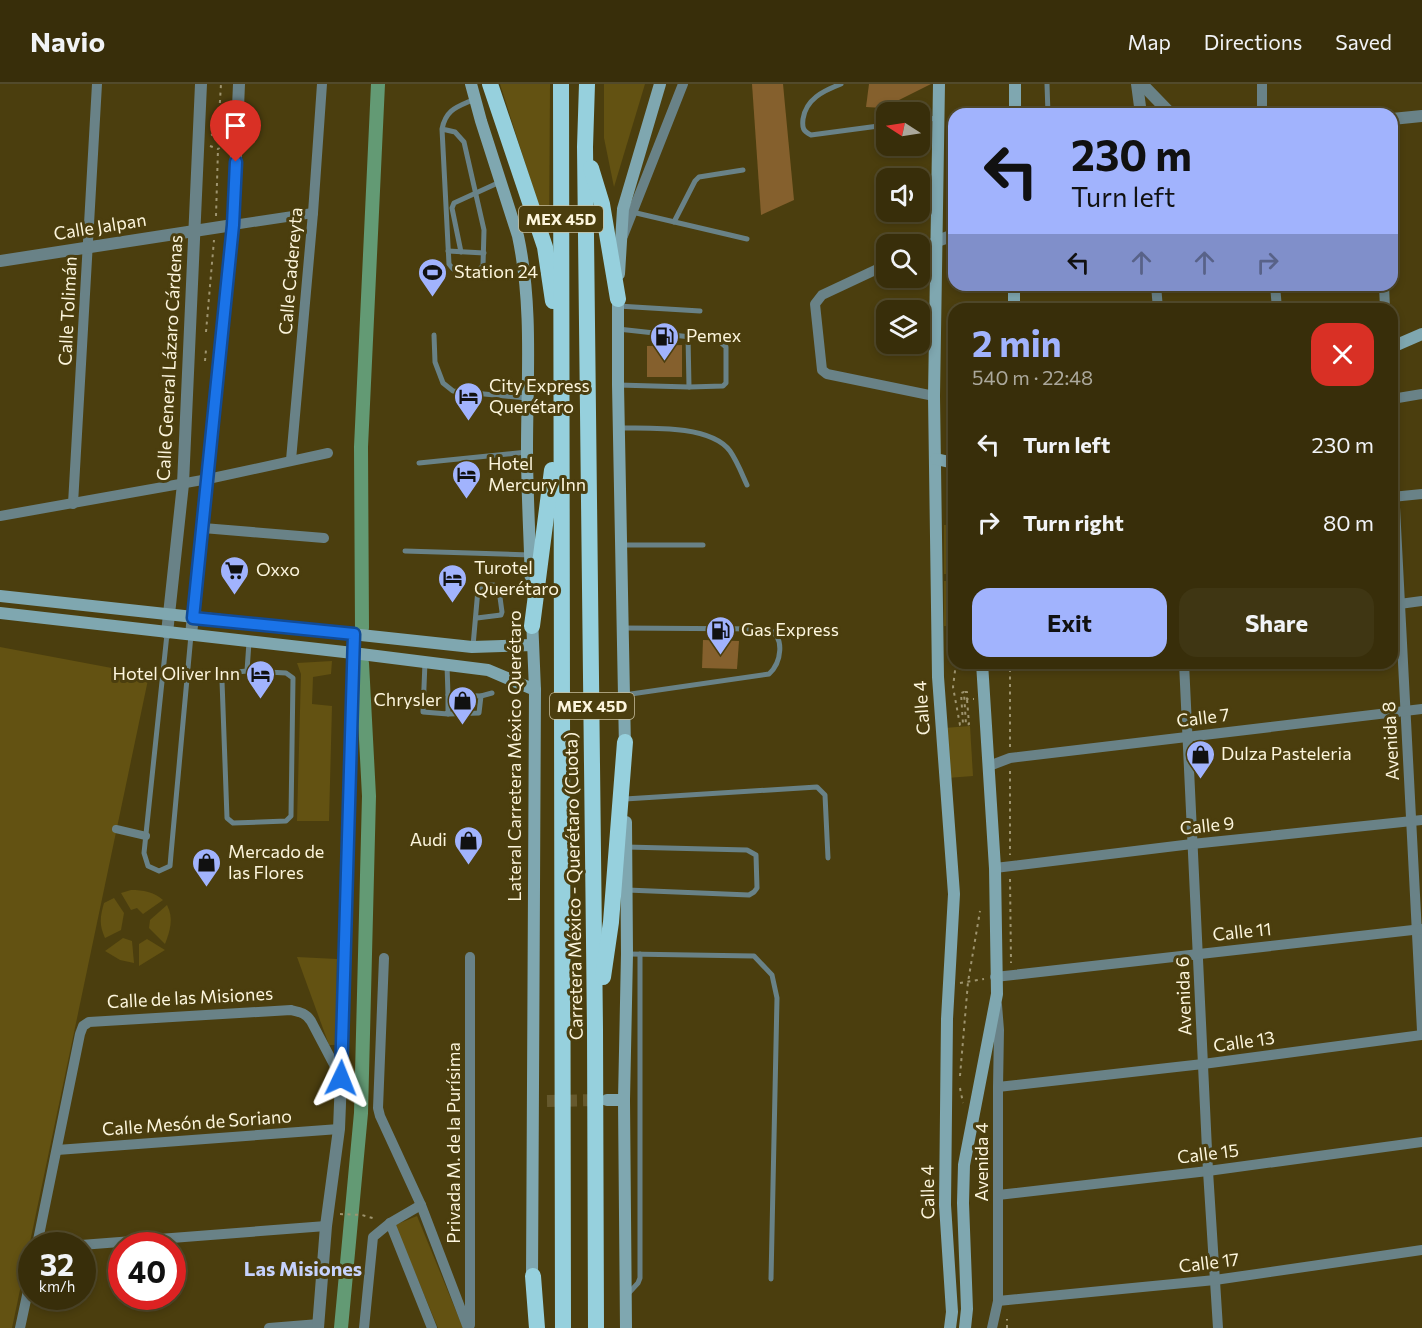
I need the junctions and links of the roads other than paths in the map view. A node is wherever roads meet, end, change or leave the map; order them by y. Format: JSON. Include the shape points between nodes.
{"nodes":[{"id":1,"x":97,"y":84,"type":"edge"},
{"id":2,"x":201,"y":84,"type":"edge"},
{"id":3,"x":239,"y":84,"type":"edge"},
{"id":4,"x":322,"y":84,"type":"edge"},
{"id":5,"x":471,"y":84,"type":"edge"},
{"id":6,"x":490,"y":84,"type":"edge"},
{"id":7,"x":561,"y":84,"type":"edge"},
{"id":8,"x":587,"y":84,"type":"edge"},
{"id":9,"x":660,"y":84,"type":"edge"},
{"id":10,"x":683,"y":84,"type":"edge"},
{"id":11,"x":841,"y":84,"type":"edge"},
{"id":12,"x":939,"y":84,"type":"edge"},
{"id":13,"x":1015,"y":84,"type":"edge"},
{"id":14,"x":1047,"y":84,"type":"edge"},
{"id":15,"x":1140,"y":84,"type":"edge"},
{"id":16,"x":1262,"y":84,"type":"edge"},
{"id":17,"x":475,"y":99,"type":"junction"},
{"id":18,"x":1015,"y":108,"type":"edge"},
{"id":19,"x":1048,"y":108,"type":"edge"},
{"id":20,"x":1141,"y":108,"type":"edge"},
{"id":21,"x":1165,"y":108,"type":"edge"},
{"id":22,"x":1262,"y":108,"type":"edge"},
{"id":23,"x":1422,"y":116,"type":"edge"},
{"id":24,"x":938,"y":118,"type":"junction"},
{"id":25,"x":1398,"y":118,"type":"edge"},
{"id":26,"x":930,"y":119,"type":"edge"},
{"id":27,"x":876,"y":126,"type":"edge"},
{"id":28,"x":441,"y":129,"type":"junction"},
{"id":29,"x":585,"y":147,"type":"junction"},
{"id":30,"x":743,"y":170,"type":"dead end"},
{"id":31,"x":500,"y":182,"type":"junction"},
{"id":32,"x":476,"y":192,"type":"junction"},
{"id":33,"x":632,"y":212,"type":"junction"},
{"id":34,"x":313,"y":213,"type":"junction"},
{"id":35,"x":674,"y":222,"type":"junction"},
{"id":36,"x":233,"y":225,"type":"junction"},
{"id":37,"x":194,"y":231,"type":"junction"},
{"id":38,"x":948,"y":237,"type":"edge"},
{"id":39,"x":747,"y":238,"type":"dead end"},
{"id":40,"x":936,"y":241,"type":"junction"},
{"id":41,"x":621,"y":242,"type":"junction"},
{"id":42,"x":930,"y":244,"type":"edge"},
{"id":43,"x":88,"y":246,"type":"junction"},
{"id":44,"x":448,"y":251,"type":"junction"},
{"id":45,"x":461,"y":252,"type":"junction"},
{"id":46,"x":484,"y":253,"type":"junction"},
{"id":47,"x":0,"y":261,"type":"edge"},
{"id":48,"x":876,"y":270,"type":"edge"},
{"id":49,"x":618,"y":303,"type":"junction"},
{"id":50,"x":700,"y":311,"type":"dead end"},
{"id":51,"x":618,"y":329,"type":"junction"},
{"id":52,"x":1422,"y":334,"type":"edge"},
{"id":53,"x":434,"y":335,"type":"dead end"},
{"id":54,"x":688,"y":336,"type":"junction"},
{"id":55,"x":1398,"y":344,"type":"edge"},
{"id":56,"x":561,"y":354,"type":"junction"},
{"id":57,"x":618,"y":385,"type":"junction"},
{"id":58,"x":690,"y":387,"type":"junction"},
{"id":59,"x":1422,"y":393,"type":"edge"},
{"id":60,"x":934,"y":396,"type":"junction"},
{"id":61,"x":527,"y":398,"type":"junction"},
{"id":62,"x":1398,"y":398,"type":"edge"},
{"id":63,"x":561,"y":401,"type":"junction"},
{"id":64,"x":620,"y":428,"type":"junction"},
{"id":65,"x":527,"y":452,"type":"junction"},
{"id":66,"x":328,"y":453,"type":"dead end"},
{"id":67,"x":936,"y":459,"type":"junction"},
{"id":68,"x":291,"y":460,"type":"junction"},
{"id":69,"x":948,"y":462,"type":"edge"},
{"id":70,"x":419,"y":463,"type":"dead end"},
{"id":71,"x":208,"y":479,"type":"junction"},
{"id":72,"x":183,"y":484,"type":"junction"},
{"id":73,"x":747,"y":485,"type":"dead end"},
{"id":74,"x":1422,"y":494,"type":"edge"},
{"id":75,"x":1398,"y":496,"type":"edge"},
{"id":76,"x":73,"y":504,"type":"junction"},
{"id":77,"x":0,"y":516,"type":"edge"},
{"id":78,"x":203,"y":528,"type":"junction"},
{"id":79,"x":324,"y":538,"type":"dead end"},
{"id":80,"x":703,"y":545,"type":"dead end"},
{"id":81,"x":622,"y":546,"type":"junction"},
{"id":82,"x":405,"y":551,"type":"dead end"},
{"id":83,"x":531,"y":555,"type":"junction"},
{"id":84,"x":0,"y":596,"type":"edge"},
{"id":85,"x":1422,"y":601,"type":"edge"},
{"id":86,"x":1398,"y":604,"type":"edge"},
{"id":87,"x":0,"y":613,"type":"edge"},
{"id":88,"x":169,"y":616,"type":"junction"},
{"id":89,"x":193,"y":618,"type":"junction"},
{"id":90,"x":477,"y":618,"type":"junction"},
{"id":91,"x":1398,"y":625,"type":"edge"},
{"id":92,"x":532,"y":626,"type":"junction"},
{"id":93,"x":623,"y":628,"type":"junction"},
{"id":94,"x":167,"y":633,"type":"junction"},
{"id":95,"x":354,"y":634,"type":"junction"},
{"id":96,"x":191,"y":635,"type":"junction"},
{"id":97,"x":249,"y":642,"type":"junction"},
{"id":98,"x":533,"y":645,"type":"junction"},
{"id":99,"x":472,"y":647,"type":"junction"},
{"id":100,"x":353,"y":653,"type":"junction"},
{"id":101,"x":425,"y":662,"type":"junction"},
{"id":102,"x":447,"y":665,"type":"junction"},
{"id":103,"x":982,"y":669,"type":"edge"},
{"id":104,"x":1184,"y":669,"type":"edge"},
{"id":105,"x":247,"y":671,"type":"junction"},
{"id":106,"x":534,"y":690,"type":"junction"},
{"id":107,"x":492,"y":693,"type":"dead end"},
{"id":108,"x":448,"y":695,"type":"junction"},
{"id":109,"x":624,"y":695,"type":"junction"},
{"id":110,"x":482,"y":696,"type":"junction"},
{"id":111,"x":1422,"y":709,"type":"edge"},
{"id":112,"x":1406,"y":710,"type":"junction"},
{"id":113,"x":448,"y":714,"type":"junction"},
{"id":114,"x":1186,"y":736,"type":"junction"},
{"id":115,"x":625,"y":742,"type":"junction"},
{"id":116,"x":989,"y":766,"type":"junction"},
{"id":117,"x":625,"y":799,"type":"junction"},
{"id":118,"x":1417,"y":821,"type":"edge"},
{"id":119,"x":116,"y":829,"type":"dead end"},
{"id":120,"x":146,"y":836,"type":"junction"},
{"id":121,"x":1192,"y":844,"type":"junction"},
{"id":122,"x":626,"y":847,"type":"junction"},
{"id":123,"x":828,"y":858,"type":"dead end"},
{"id":124,"x":995,"y":868,"type":"junction"},
{"id":125,"x":627,"y":890,"type":"junction"},
{"id":126,"x":1419,"y":929,"type":"edge"},
{"id":127,"x":634,"y":954,"type":"junction"},
{"id":128,"x":1199,"y":954,"type":"junction"},
{"id":129,"x":470,"y":957,"type":"dead end"},
{"id":130,"x":384,"y":958,"type":"dead end"},
{"id":131,"x":995,"y":977,"type":"junction"},
{"id":132,"x":996,"y":994,"type":"junction"},
{"id":133,"x":640,"y":1005,"type":"junction"},
{"id":134,"x":626,"y":1006,"type":"junction"},
{"id":135,"x":595,"y":1029,"type":"junction"},
{"id":136,"x":1422,"y":1033,"type":"edge"},
{"id":137,"x":1203,"y":1064,"type":"junction"},
{"id":138,"x":341,"y":1078,"type":"junction"},
{"id":139,"x":998,"y":1087,"type":"junction"},
{"id":140,"x":607,"y":1100,"type":"tunnel mouth"},
{"id":141,"x":624,"y":1100,"type":"junction"},
{"id":142,"x":547,"y":1101,"type":"tunnel mouth"},
{"id":143,"x":533,"y":1102,"type":"junction"},
{"id":144,"x":339,"y":1129,"type":"junction"},
{"id":145,"x":1422,"y":1142,"type":"edge"},
{"id":146,"x":57,"y":1150,"type":"junction"},
{"id":147,"x":1208,"y":1171,"type":"junction"},
{"id":148,"x":998,"y":1195,"type":"junction"},
{"id":149,"x":422,"y":1205,"type":"junction"},
{"id":150,"x":390,"y":1223,"type":"junction"},
{"id":151,"x":326,"y":1226,"type":"junction"},
{"id":152,"x":40,"y":1232,"type":"edge"},
{"id":153,"x":96,"y":1244,"type":"edge"},
{"id":154,"x":1422,"y":1250,"type":"edge"},
{"id":155,"x":532,"y":1276,"type":"junction"},
{"id":156,"x":771,"y":1279,"type":"dead end"},
{"id":157,"x":1215,"y":1280,"type":"junction"},
{"id":158,"x":626,"y":1296,"type":"junction"},
{"id":159,"x":998,"y":1301,"type":"junction"},
{"id":160,"x":24,"y":1310,"type":"edge"},
{"id":161,"x":319,"y":1326,"type":"edge"},
{"id":162,"x":20,"y":1328,"type":"edge"},
{"id":163,"x":269,"y":1328,"type":"edge"},
{"id":164,"x":364,"y":1328,"type":"edge"},
{"id":165,"x":432,"y":1328,"type":"edge"},
{"id":166,"x":469,"y":1328,"type":"edge"},
{"id":167,"x":531,"y":1328,"type":"edge"},
{"id":168,"x":537,"y":1328,"type":"edge"},
{"id":169,"x":563,"y":1328,"type":"edge"},
{"id":170,"x":596,"y":1328,"type":"edge"},
{"id":171,"x":626,"y":1328,"type":"edge"},
{"id":172,"x":950,"y":1328,"type":"edge"},
{"id":173,"x":965,"y":1328,"type":"edge"},
{"id":174,"x":992,"y":1328,"type":"edge"},
{"id":175,"x":1218,"y":1328,"type":"edge"}],
"edges":[{"from":1,"to":43,"type":"street","name":"Calle Tolimán"},
{"from":2,"to":37,"type":"street","name":"Calle General Lázaro Cárdenas"},
{"from":3,"to":36,"type":"street"},
{"from":4,"to":34,"type":"street","name":"Calle Cadereyta"},
{"from":5,"to":17,"type":"main road","name":"Lateral Carretera México Querétaro"},
{"from":6,"to":56,"type":"highway","via":[[545,247]]},
{"from":7,"to":56,"type":"highway","name":"Carretera México - Querétaro (Cuota)","number":"MEX 45D"},
{"from":8,"to":29,"type":"highway","name":"Carretera México - Querétaro (Cuota)","number":"MEX 45D"},
{"from":9,"to":41,"type":"main road","via":[[623,209]]},
{"from":10,"to":33,"type":"street"},
{"from":11,"to":27,"type":"lane","via":[[814,97],[805,108],[805,132],[811,135]]},
{"from":12,"to":24,"type":"main road","name":"Calle 4"},
{"from":13,"to":18,"type":"main road"},
{"from":14,"to":19,"type":"lane"},
{"from":15,"to":20,"type":"street"},
{"from":15,"to":21,"type":"street"},
{"from":16,"to":22,"type":"street"},
{"from":17,"to":28,"type":"lane","via":[[452,109]]},
{"from":17,"to":31,"type":"main road","name":"Lateral Carretera México Querétaro"},
{"from":23,"to":25,"type":"street"},
{"from":24,"to":26,"type":"lane"},
{"from":24,"to":40,"type":"main road","name":"Calle 4"},
{"from":28,"to":32,"type":"lane","via":[[455,132],[464,142]]},
{"from":28,"to":44,"type":"lane"},
{"from":29,"to":49,"type":"highway","via":[[602,204]]},
{"from":29,"to":135,"type":"highway","name":"Carretera México - Querétaro (Cuota)","number":"MEX 45D"},
{"from":30,"to":35,"type":"lane","via":[[699,177]]},
{"from":31,"to":32,"type":"lane"},
{"from":31,"to":61,"type":"main road","name":"Lateral Carretera México Querétaro","via":[[522,255],[528,316]]},
{"from":32,"to":45,"type":"lane","via":[[452,207]]},
{"from":32,"to":46,"type":"lane"},
{"from":33,"to":35,"type":"lane"},
{"from":33,"to":41,"type":"street"},
{"from":34,"to":36,"type":"street","name":"Calle Jalpan"},
{"from":34,"to":68,"type":"street","name":"Calle Cadereyta"},
{"from":35,"to":39,"type":"lane"},
{"from":36,"to":37,"type":"street","name":"Calle Jalpan"},
{"from":36,"to":71,"type":"street"},
{"from":37,"to":43,"type":"street","name":"Calle Jalpan"},
{"from":37,"to":72,"type":"street","name":"Calle General Lázaro Cárdenas"},
{"from":38,"to":40,"type":"street"},
{"from":40,"to":42,"type":"street"},
{"from":40,"to":60,"type":"main road","name":"Calle 4"},
{"from":41,"to":49,"type":"main road"},
{"from":43,"to":47,"type":"street","name":"Calle Jalpan"},
{"from":43,"to":76,"type":"street","name":"Calle Tolimán"},
{"from":44,"to":45,"type":"lane"},
{"from":44,"to":46,"type":"lane","via":[[450,267],[476,272],[483,266]]},
{"from":45,"to":46,"type":"lane"},
{"from":48,"to":60,"type":"street","via":[[822,295],[815,304],[822,370]]},
{"from":49,"to":50,"type":"lane"},
{"from":49,"to":51,"type":"main road"},
{"from":51,"to":54,"type":"lane"},
{"from":51,"to":57,"type":"main road"},
{"from":52,"to":55,"type":"main road"},
{"from":53,"to":61,"type":"lane","via":[[435,362],[442,383],[453,391]]},
{"from":54,"to":58,"type":"lane"},
{"from":54,"to":58,"type":"lane","via":[[718,340],[726,347],[726,383]]},
{"from":56,"to":63,"type":"highway","name":"Carretera México - Querétaro (Cuota)","number":"MEX 45D"},
{"from":57,"to":58,"type":"lane"},
{"from":57,"to":64,"type":"main road"},
{"from":59,"to":62,"type":"street"},
{"from":60,"to":67,"type":"main road","name":"Calle 4"},
{"from":61,"to":65,"type":"main road","name":"Lateral Carretera México Querétaro"},
{"from":63,"to":92,"type":"highway"},
{"from":63,"to":169,"type":"highway","name":"Carretera México - Querétaro (Cuota)","number":"MEX 45D"},
{"from":64,"to":73,"type":"lane","via":[[652,428],[714,437],[730,451]]},
{"from":64,"to":81,"type":"main road"},
{"from":65,"to":70,"type":"lane"},
{"from":65,"to":83,"type":"main road","name":"Lateral Carretera México Querétaro"},
{"from":66,"to":68,"type":"street"},
{"from":67,"to":69,"type":"main road"},
{"from":67,"to":172,"type":"main road","name":"Calle 4","via":[[938,677],[954,894],[948,984],[945,1205]]},
{"from":68,"to":71,"type":"street"},
{"from":71,"to":72,"type":"street"},
{"from":71,"to":78,"type":"street"},
{"from":72,"to":76,"type":"street"},
{"from":72,"to":88,"type":"street","name":"Calle General Lázaro Cárdenas"},
{"from":74,"to":75,"type":"street"},
{"from":76,"to":77,"type":"street"},
{"from":78,"to":79,"type":"street"},
{"from":78,"to":89,"type":"street"},
{"from":80,"to":81,"type":"lane"},
{"from":81,"to":93,"type":"main road"},
{"from":82,"to":83,"type":"lane"},
{"from":83,"to":92,"type":"main road","name":"Lateral Carretera México Querétaro"},
{"from":84,"to":88,"type":"main road"},
{"from":85,"to":86,"type":"street"},
{"from":87,"to":94,"type":"main road"},
{"from":88,"to":89,"type":"main road"},
{"from":88,"to":94,"type":"street","name":"Calle General Lázaro Cárdenas"},
{"from":89,"to":95,"type":"main road"},
{"from":89,"to":96,"type":"street"},
{"from":90,"to":90,"type":"lane","via":[[478,589],[494,585],[499,590],[501,615]]},
{"from":90,"to":99,"type":"lane"},
{"from":91,"to":112,"type":"street","name":"Avenida 8"},
{"from":92,"to":98,"type":"main road","name":"Lateral Carretera México Querétaro"},
{"from":93,"to":109,"type":"main road"},
{"from":93,"to":109,"type":"lane","via":[[768,629],[780,639],[778,666],[769,674]]},
{"from":94,"to":96,"type":"main road"},
{"from":94,"to":120,"type":"lane"},
{"from":95,"to":99,"type":"main road"},
{"from":95,"to":100,"type":"street"},
{"from":96,"to":97,"type":"main road"},
{"from":96,"to":120,"type":"lane","via":[[170,866],[159,871],[148,866],[144,853]]},
{"from":97,"to":100,"type":"main road"},
{"from":97,"to":105,"type":"lane"},
{"from":98,"to":99,"type":"main road"},
{"from":98,"to":106,"type":"main road","name":"Lateral Carretera México Querétaro"},
{"from":100,"to":101,"type":"main road"},
{"from":100,"to":138,"type":"street"},
{"from":101,"to":102,"type":"main road"},
{"from":101,"to":113,"type":"lane","via":[[422,711]]},
{"from":102,"to":106,"type":"main road","via":[[488,670]]},
{"from":102,"to":108,"type":"lane"},
{"from":103,"to":116,"type":"main road","name":"Calle 4"},
{"from":104,"to":114,"type":"street","name":"Avenida 6"},
{"from":105,"to":105,"type":"lane","via":[[227,672],[222,681],[227,818],[233,823],[286,821],[291,816],[294,678],[286,673]]},
{"from":106,"to":143,"type":"main road","name":"Lateral Carretera México Querétaro"},
{"from":107,"to":110,"type":"lane"},
{"from":108,"to":110,"type":"lane"},
{"from":108,"to":113,"type":"lane"},
{"from":109,"to":115,"type":"main road"},
{"from":110,"to":113,"type":"lane","via":[[479,713]]},
{"from":111,"to":112,"type":"street","name":"Calle 7"},
{"from":112,"to":114,"type":"street","name":"Calle 7"},
{"from":112,"to":118,"type":"street","name":"Avenida 8"},
{"from":114,"to":116,"type":"street","name":"Calle 7","via":[[1010,758]]},
{"from":114,"to":121,"type":"street","name":"Avenida 6"},
{"from":115,"to":117,"type":"main road"},
{"from":115,"to":135,"type":"highway","via":[[611,922]]},
{"from":116,"to":124,"type":"main road","name":"Calle 4"},
{"from":117,"to":122,"type":"main road"},
{"from":117,"to":123,"type":"lane","via":[[817,787],[825,795]]},
{"from":118,"to":121,"type":"street","name":"Calle 9"},
{"from":118,"to":126,"type":"street","name":"Avenida 8"},
{"from":119,"to":120,"type":"street"},
{"from":121,"to":124,"type":"street","name":"Calle 9"},
{"from":121,"to":128,"type":"street","name":"Avenida 6"},
{"from":122,"to":125,"type":"main road"},
{"from":122,"to":125,"type":"lane","via":[[747,850],[756,855],[757,888],[749,895]]},
{"from":124,"to":131,"type":"main road","name":"Calle 4"},
{"from":125,"to":127,"type":"main road"},
{"from":126,"to":128,"type":"street","name":"Calle 11"},
{"from":126,"to":136,"type":"street","name":"Avenida 8"},
{"from":127,"to":133,"type":"lane"},
{"from":127,"to":134,"type":"main road"},
{"from":127,"to":156,"type":"lane","via":[[754,956],[772,975],[777,998]]},
{"from":128,"to":131,"type":"street","name":"Calle 11"},
{"from":128,"to":137,"type":"street","name":"Avenida 6"},
{"from":129,"to":166,"type":"street","name":"Privada M. de la Purísima"},
{"from":130,"to":149,"type":"street","via":[[380,1116]]},
{"from":131,"to":132,"type":"main road","name":"Calle 4"},
{"from":132,"to":139,"type":"street","name":"Avenida 4"},
{"from":132,"to":173,"type":"main road","name":"Calle 4","via":[[964,1165]]},
{"from":133,"to":134,"type":"lane"},
{"from":133,"to":158,"type":"lane","via":[[640,1278]]},
{"from":134,"to":141,"type":"main road"},
{"from":135,"to":170,"type":"highway","name":"Carretera México - Querétaro (Cuota)","number":"MEX 45D"},
{"from":136,"to":137,"type":"street","name":"Calle 13"},
{"from":137,"to":139,"type":"street","name":"Calle 13"},
{"from":137,"to":147,"type":"street","name":"Avenida 6"},
{"from":138,"to":144,"type":"street"},
{"from":138,"to":146,"type":"street","name":"Calle de las Misiones","via":[[307,1015],[291,1010],[88,1022],[80,1034]]},
{"from":139,"to":148,"type":"street","name":"Avenida 4"},
{"from":140,"to":141,"type":"main road"},
{"from":141,"to":158,"type":"main road"},
{"from":142,"to":143,"type":"main road"},
{"from":143,"to":155,"type":"main road","name":"Lateral Carretera México Querétaro"},
{"from":144,"to":146,"type":"street","name":"Calle Mesón de Soriano"},
{"from":144,"to":151,"type":"street"},
{"from":145,"to":147,"type":"street","name":"Calle 15"},
{"from":146,"to":152,"type":"street","name":"Calle de las Misiones"},
{"from":147,"to":148,"type":"street","name":"Calle 15"},
{"from":147,"to":157,"type":"street","name":"Avenida 6"},
{"from":148,"to":159,"type":"street","name":"Avenida 4"},
{"from":149,"to":150,"type":"street"},
{"from":149,"to":166,"type":"street"},
{"from":150,"to":164,"type":"street","via":[[375,1234],[372,1242]]},
{"from":150,"to":165,"type":"street"},
{"from":151,"to":153,"type":"street"},
{"from":151,"to":161,"type":"street"},
{"from":154,"to":157,"type":"street","name":"Calle 17"},
{"from":155,"to":167,"type":"main road","name":"Lateral Carretera México Querétaro"},
{"from":155,"to":168,"type":"highway"},
{"from":157,"to":159,"type":"street","name":"Calle 17"},
{"from":157,"to":175,"type":"street","name":"Avenida 6"},
{"from":158,"to":171,"type":"main road"},
{"from":159,"to":174,"type":"street","name":"Avenida 4"},
{"from":160,"to":162,"type":"street"},
{"from":161,"to":163,"type":"street"}]}
